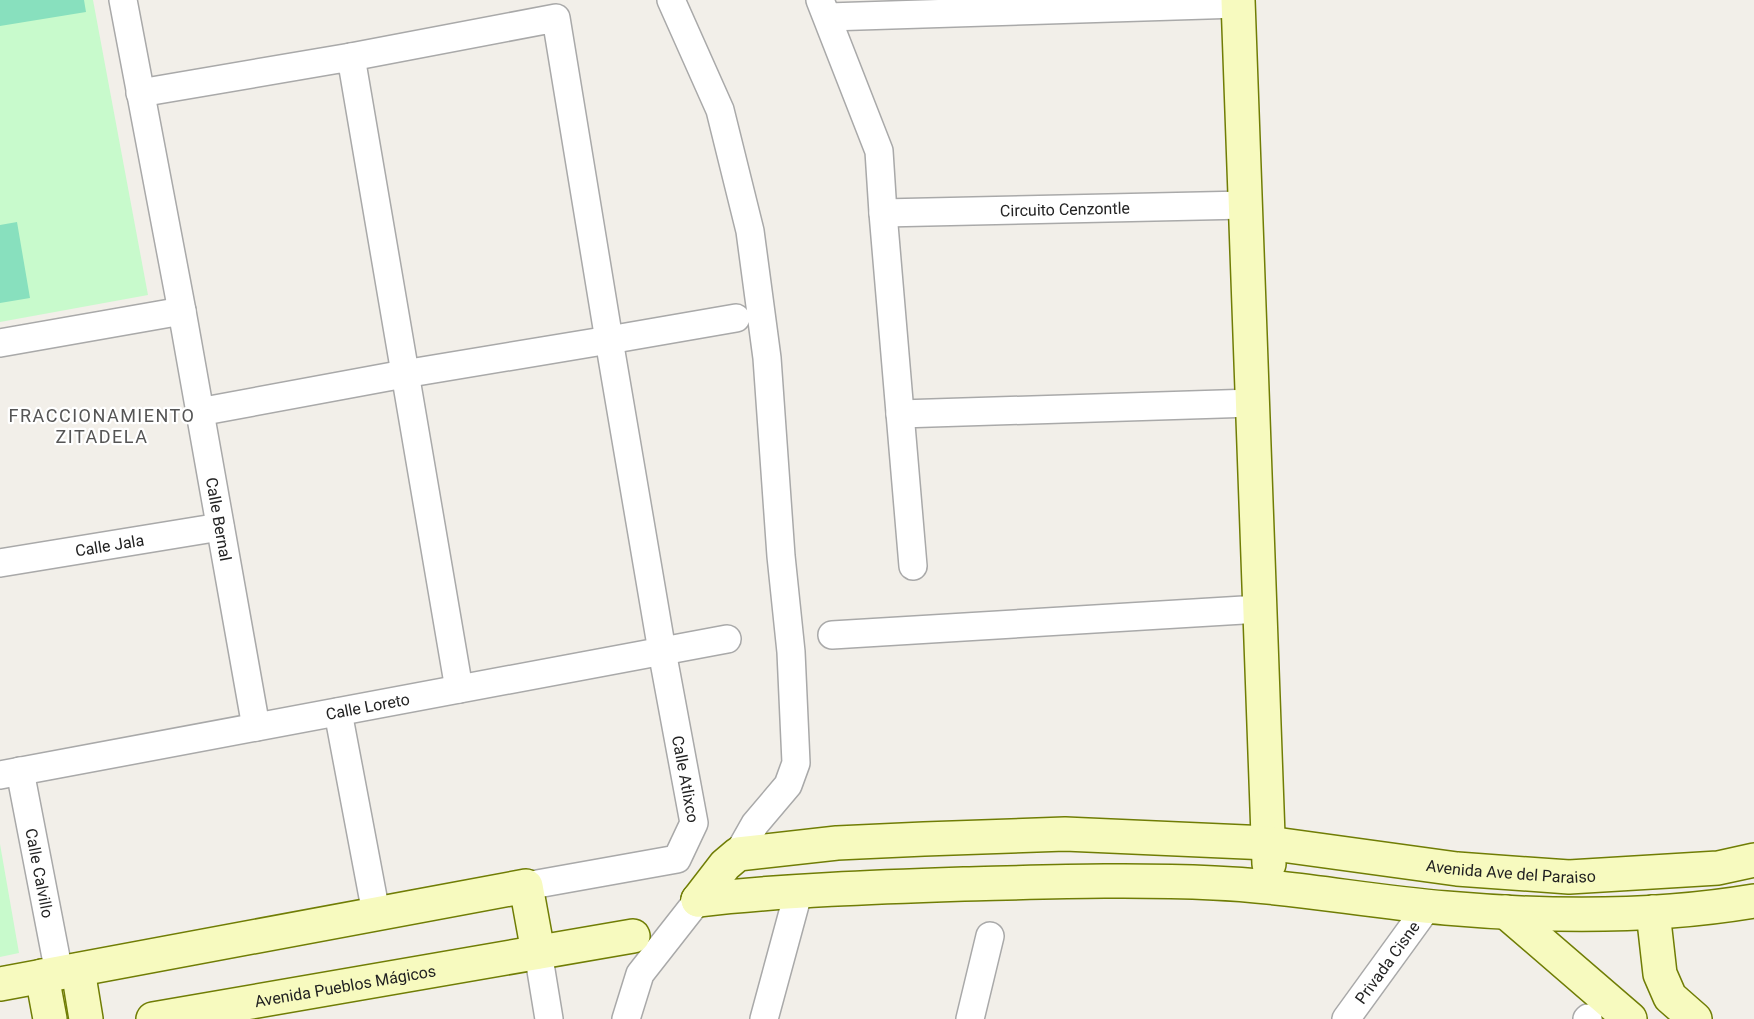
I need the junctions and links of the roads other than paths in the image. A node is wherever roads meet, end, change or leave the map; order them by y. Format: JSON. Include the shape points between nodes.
{"nodes":[{"id":1,"x":123,"y":0,"type":"edge"},
{"id":2,"x":671,"y":0,"type":"edge"},
{"id":3,"x":1239,"y":2,"type":"edge"},
{"id":4,"x":824,"y":9,"type":"edge"},
{"id":5,"x":351,"y":57,"type":"junction"},
{"id":6,"x":140,"y":93,"type":"junction"},
{"id":7,"x":1246,"y":205,"type":"junction"},
{"id":8,"x":883,"y":213,"type":"junction"},
{"id":9,"x":182,"y":311,"type":"junction"},
{"id":10,"x":736,"y":318,"type":"dead end"},
{"id":11,"x":609,"y":340,"type":"junction"},
{"id":12,"x":0,"y":343,"type":"edge"},
{"id":13,"x":404,"y":374,"type":"junction"},
{"id":14,"x":1253,"y":403,"type":"junction"},
{"id":15,"x":199,"y":412,"type":"junction"},
{"id":16,"x":900,"y":414,"type":"junction"},
{"id":17,"x":220,"y":527,"type":"junction"},
{"id":18,"x":0,"y":563,"type":"edge"},
{"id":19,"x":913,"y":566,"type":"dead end"},
{"id":20,"x":1260,"y":609,"type":"junction"},
{"id":21,"x":832,"y":634,"type":"dead end"},
{"id":22,"x":727,"y":639,"type":"dead end"},
{"id":23,"x":662,"y":651,"type":"junction"},
{"id":24,"x":459,"y":689,"type":"junction"},
{"id":25,"x":338,"y":712,"type":"junction"},
{"id":26,"x":256,"y":727,"type":"junction"},
{"id":27,"x":10,"y":773,"type":"edge"},
{"id":28,"x":1268,"y":843,"type":"junction"},
{"id":29,"x":738,"y":854,"type":"junction"},
{"id":30,"x":1754,"y":860,"type":"edge"},
{"id":31,"x":526,"y":886,"type":"junction"},
{"id":32,"x":1270,"y":887,"type":"junction"},
{"id":33,"x":799,"y":890,"type":"junction"},
{"id":34,"x":698,"y":900,"type":"junction"},
{"id":35,"x":1754,"y":901,"type":"edge"},
{"id":36,"x":1428,"y":906,"type":"junction"},
{"id":37,"x":1506,"y":912,"type":"junction"},
{"id":38,"x":1653,"y":912,"type":"junction"},
{"id":39,"x":376,"y":913,"type":"junction"},
{"id":40,"x":633,"y":936,"type":"dead end"},
{"id":41,"x":990,"y":936,"type":"dead end"},
{"id":42,"x":538,"y":952,"type":"junction"},
{"id":43,"x":60,"y":973,"type":"junction"},
{"id":44,"x":0,"y":984,"type":"edge"},
{"id":45,"x":50,"y":1019,"type":"edge"},
{"id":46,"x":86,"y":1019,"type":"edge"},
{"id":47,"x":153,"y":1019,"type":"edge"},
{"id":48,"x":549,"y":1019,"type":"edge"},
{"id":49,"x":626,"y":1019,"type":"edge"},
{"id":50,"x":764,"y":1019,"type":"edge"},
{"id":51,"x":970,"y":1019,"type":"edge"},
{"id":52,"x":1346,"y":1019,"type":"edge"},
{"id":53,"x":1630,"y":1019,"type":"edge"},
{"id":54,"x":1695,"y":1019,"type":"edge"}],
"edges":[{"from":1,"to":6,"type":"street","name":"Calle Bernal"},
{"from":2,"to":29,"type":"street","via":[[720,110],[750,231],[767,358],[791,652],[796,763],[788,785],[755,824]]},
{"from":3,"to":4,"type":"street"},
{"from":3,"to":7,"type":"street"},
{"from":4,"to":8,"type":"street","via":[[879,151]]},
{"from":5,"to":6,"type":"street"},
{"from":5,"to":11,"type":"street","via":[[556,18]]},
{"from":5,"to":13,"type":"street"},
{"from":6,"to":9,"type":"street","name":"Calle Bernal"},
{"from":7,"to":8,"type":"street","name":"Circuito Cenzontle"},
{"from":7,"to":14,"type":"street"},
{"from":8,"to":16,"type":"street"},
{"from":9,"to":12,"type":"street"},
{"from":9,"to":15,"type":"street","name":"Calle Bernal"},
{"from":10,"to":11,"type":"street"},
{"from":11,"to":13,"type":"street"},
{"from":11,"to":23,"type":"street"},
{"from":13,"to":15,"type":"street"},
{"from":13,"to":24,"type":"street"},
{"from":14,"to":16,"type":"street"},
{"from":14,"to":20,"type":"street"},
{"from":15,"to":17,"type":"street","name":"Calle Bernal"},
{"from":16,"to":19,"type":"street"},
{"from":17,"to":18,"type":"street","name":"Calle Jala"},
{"from":17,"to":26,"type":"street","name":"Calle Bernal"},
{"from":20,"to":21,"type":"street"},
{"from":20,"to":28,"type":"street"},
{"from":22,"to":23,"type":"street","name":"Calle Loreto"},
{"from":23,"to":24,"type":"street","name":"Calle Loreto"},
{"from":23,"to":31,"type":"street","name":"Calle Atlixco","via":[[694,823],[677,859]]},
{"from":24,"to":25,"type":"street","name":"Calle Loreto"},
{"from":25,"to":26,"type":"street","name":"Calle Loreto"},
{"from":25,"to":39,"type":"street"},
{"from":26,"to":27,"type":"street","name":"Calle Loreto"},
{"from":27,"to":43,"type":"street","name":"Calle Calvillo"},
{"from":28,"to":29,"type":"street","name":"Avenida Ave del Paraiso","via":[[1065,834],[837,843]]},
{"from":28,"to":30,"type":"street","name":"Avenida Ave del Paraiso","via":[[1457,869],[1569,877],[1718,868]]},
{"from":28,"to":32,"type":"street"},
{"from":29,"to":34,"type":"street"},
{"from":31,"to":39,"type":"street"},
{"from":31,"to":42,"type":"street"},
{"from":32,"to":33,"type":"street","via":[[1125,881]]},
{"from":32,"to":36,"type":"street"},
{"from":33,"to":34,"type":"street"},
{"from":33,"to":50,"type":"street"},
{"from":34,"to":49,"type":"street","via":[[640,974]]},
{"from":35,"to":38,"type":"street"},
{"from":36,"to":37,"type":"street"},
{"from":36,"to":52,"type":"street","name":"Privada Cisne"},
{"from":37,"to":38,"type":"street"},
{"from":37,"to":53,"type":"street"},
{"from":38,"to":54,"type":"street","via":[[1660,974],[1671,997]]},
{"from":39,"to":43,"type":"street"},
{"from":40,"to":42,"type":"street","name":"Avenida Pueblos Mágicos"},
{"from":41,"to":51,"type":"street"},
{"from":42,"to":47,"type":"street","name":"Avenida Pueblos Mágicos"},
{"from":42,"to":48,"type":"street"},
{"from":43,"to":44,"type":"street"},
{"from":43,"to":45,"type":"street"},
{"from":43,"to":46,"type":"street"}]}
